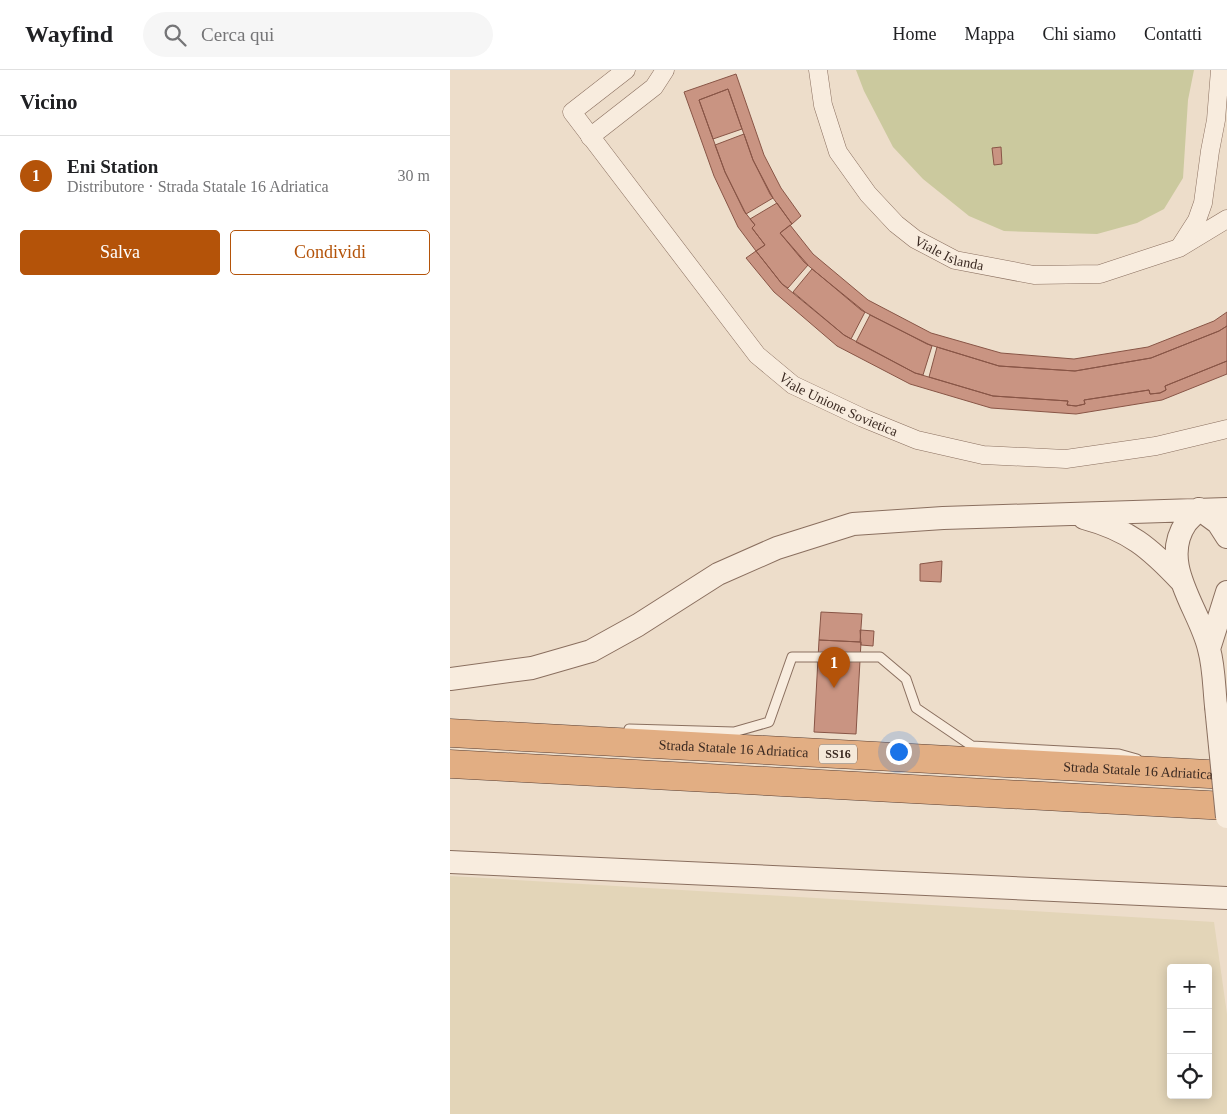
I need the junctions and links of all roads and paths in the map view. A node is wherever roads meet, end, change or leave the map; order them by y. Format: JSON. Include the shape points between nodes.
{"nodes":[{"id":1,"x":626,"y":70,"type":"edge"},
{"id":2,"x":665,"y":70,"type":"edge"},
{"id":3,"x":818,"y":70,"type":"edge"},
{"id":4,"x":1220,"y":70,"type":"edge"},
{"id":5,"x":590,"y":137,"type":"junction"},
{"id":6,"x":1227,"y":219,"type":"edge"},
{"id":7,"x":1180,"y":248,"type":"junction"},
{"id":8,"x":1227,"y":429,"type":"edge"},
{"id":9,"x":1199,"y":509,"type":"junction"},
{"id":10,"x":1227,"y":509,"type":"edge"},
{"id":11,"x":1064,"y":513,"type":"junction"},
{"id":12,"x":1227,"y":537,"type":"edge"},
{"id":13,"x":1182,"y":582,"type":"junction"},
{"id":14,"x":1227,"y":592,"type":"edge"},
{"id":15,"x":1209,"y":649,"type":"junction"},
{"id":16,"x":450,"y":679,"type":"edge"},
{"id":17,"x":557,"y":729,"type":"dead end"},
{"id":18,"x":616,"y":729,"type":"dead end"},
{"id":19,"x":450,"y":733,"type":"edge"},
{"id":20,"x":520,"y":737,"type":"junction"},
{"id":21,"x":450,"y":764,"type":"edge"},
{"id":22,"x":1183,"y":772,"type":"junction"},
{"id":23,"x":1227,"y":775,"type":"edge"},
{"id":24,"x":1227,"y":806,"type":"edge"},
{"id":25,"x":1227,"y":817,"type":"edge"},
{"id":26,"x":450,"y":862,"type":"edge"},
{"id":27,"x":1227,"y":898,"type":"edge"}],
"edges":[{"from":1,"to":5,"type":"street","name":"Viale Unione Sovietica","via":[[572,112]]},
{"from":2,"to":5,"type":"street","via":[[654,87]]},
{"from":3,"to":7,"type":"street","name":"Viale Islanda","via":[[822,105],[838,152],[868,194],[915,239],[955,260],[1034,275],[1100,274]]},
{"from":4,"to":7,"type":"street","via":[[1203,203]]},
{"from":5,"to":8,"type":"street","name":"Viale Unione Sovietica","via":[[757,355],[793,385],[863,418],[917,440],[983,455],[1066,459],[1156,446]]},
{"from":6,"to":7,"type":"street","name":"Viale Islanda"},
{"from":9,"to":10,"type":"street"},
{"from":9,"to":11,"type":"street"},
{"from":9,"to":12,"type":"street","via":[[1218,522]]},
{"from":9,"to":13,"type":"street","via":[[1186,524],[1178,541],[1176,564]]},
{"from":11,"to":13,"type":"street","via":[[1107,525],[1130,536],[1158,557]]},
{"from":11,"to":16,"type":"street","via":[[853,524],[777,548],[718,574],[591,651],[532,668]]},
{"from":13,"to":15,"type":"street"},
{"from":14,"to":15,"type":"street"},
{"from":15,"to":25,"type":"street","bridge":true},
{"from":17,"to":20,"type":"lane"},
{"from":18,"to":22,"type":"lane","via":[[734,732],[769,722],[792,657],[880,657],[906,679],[916,708],[972,746],[1119,754]]},
{"from":19,"to":20,"type":"highway","name":"Strada Statale 16 Adriatica","number":"SS16"},
{"from":20,"to":22,"type":"highway","name":"Strada Statale 16 Adriatica","number":"SS16"},
{"from":21,"to":24,"type":"highway","number":"SS16"},
{"from":22,"to":23,"type":"highway","name":"Strada Statale 16 Adriatica","number":"SS16"},
{"from":26,"to":27,"type":"street"}]}
